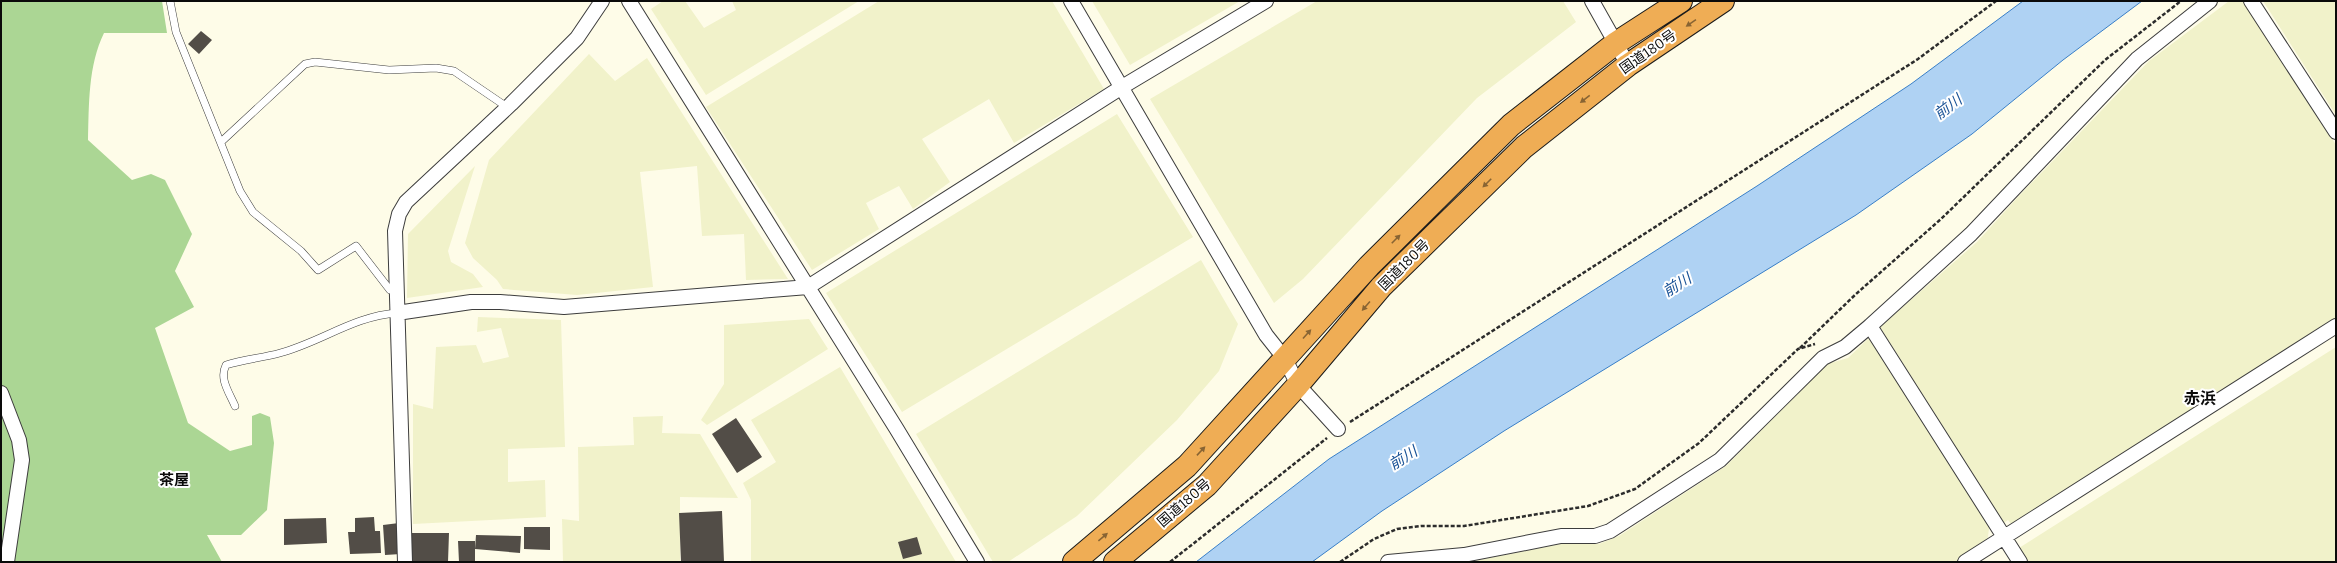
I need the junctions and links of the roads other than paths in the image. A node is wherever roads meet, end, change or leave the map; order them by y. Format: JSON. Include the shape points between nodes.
{"nodes":[{"id":1,"x":170,"y":1,"type":"edge"},
{"id":2,"x":602,"y":1,"type":"edge"},
{"id":3,"x":629,"y":1,"type":"edge"},
{"id":4,"x":1071,"y":1,"type":"edge"},
{"id":5,"x":1266,"y":1,"type":"edge"},
{"id":6,"x":1592,"y":1,"type":"edge"},
{"id":7,"x":1681,"y":1,"type":"edge"},
{"id":8,"x":1723,"y":1,"type":"edge"},
{"id":9,"x":2210,"y":1,"type":"edge"},
{"id":10,"x":2252,"y":1,"type":"edge"},
{"id":11,"x":1616,"y":43,"type":"junction"},
{"id":12,"x":1628,"y":65,"type":"junction"},
{"id":13,"x":1122,"y":87,"type":"junction"},
{"id":14,"x":507,"y":107,"type":"junction"},
{"id":15,"x":2336,"y":132,"type":"edge"},
{"id":16,"x":221,"y":142,"type":"junction"},
{"id":17,"x":808,"y":287,"type":"junction"},
{"id":18,"x":397,"y":292,"type":"junction"},
{"id":19,"x":398,"y":313,"type":"junction"},
{"id":20,"x":1870,"y":326,"type":"junction"},
{"id":21,"x":2336,"y":326,"type":"edge"},
{"id":22,"x":1285,"y":359,"type":"junction"},
{"id":23,"x":1298,"y":385,"type":"junction"},
{"id":24,"x":1,"y":393,"type":"edge"},
{"id":25,"x":235,"y":406,"type":"dead end"},
{"id":26,"x":1338,"y":429,"type":"road end"},
{"id":27,"x":2004,"y":537,"type":"junction"},
{"id":28,"x":7,"y":562,"type":"edge"},
{"id":29,"x":405,"y":562,"type":"edge"},
{"id":30,"x":977,"y":562,"type":"edge"},
{"id":31,"x":1074,"y":562,"type":"edge"},
{"id":32,"x":1116,"y":562,"type":"edge"},
{"id":33,"x":1388,"y":562,"type":"edge"},
{"id":34,"x":1965,"y":562,"type":"edge"},
{"id":35,"x":2020,"y":562,"type":"edge"}],
"edges":[{"from":1,"to":16,"type":"lane","via":[[176,32]]},
{"from":2,"to":14,"type":"street","via":[[578,38]]},
{"from":3,"to":17,"type":"street"},
{"from":4,"to":13,"type":"street"},
{"from":5,"to":13,"type":"street"},
{"from":6,"to":11,"type":"street"},
{"from":7,"to":11,"type":"highway","name":"国道180号"},
{"from":8,"to":12,"type":"highway","name":"国道180号","one_way":true},
{"from":9,"to":20,"type":"street","via":[[2137,59],[1971,234]]},
{"from":10,"to":15,"type":"street"},
{"from":11,"to":12,"type":"street"},
{"from":22,"to":11,"type":"highway","name":"国道180号","one_way":true,"via":[[1369,266],[1511,125]]},
{"from":12,"to":23,"type":"highway","name":"国道180号","one_way":true,"via":[[1524,147],[1381,288]]},
{"from":13,"to":17,"type":"street"},
{"from":13,"to":22,"type":"street","via":[[1266,335]]},
{"from":14,"to":16,"type":"lane","via":[[454,71],[436,68],[389,70],[315,62],[305,64]]},
{"from":14,"to":18,"type":"street","via":[[406,202],[399,214],[395,231]]},
{"from":16,"to":18,"type":"lane","via":[[240,191],[253,212],[301,251],[318,270],[356,246],[390,290]]},
{"from":17,"to":19,"type":"street","via":[[564,307],[471,302]]},
{"from":17,"to":30,"type":"street"},
{"from":18,"to":19,"type":"street"},
{"from":19,"to":25,"type":"lane","via":[[363,318],[281,353],[226,365],[223,378]]},
{"from":19,"to":29,"type":"street"},
{"from":20,"to":27,"type":"street"},
{"from":20,"to":33,"type":"street","via":[[1845,347],[1823,358],[1720,460],[1610,531],[1595,536],[1561,536],[1464,555]]},
{"from":21,"to":27,"type":"street"},
{"from":22,"to":23,"type":"street"},
{"from":31,"to":22,"type":"highway","name":"国道180号","one_way":true,"via":[[1187,466]]},
{"from":23,"to":26,"type":"street"},
{"from":23,"to":32,"type":"highway","name":"国道180号","via":[[1207,484]]},
{"from":24,"to":28,"type":"street","via":[[19,440],[22,460]]},
{"from":27,"to":34,"type":"street"},
{"from":27,"to":35,"type":"street"}]}
